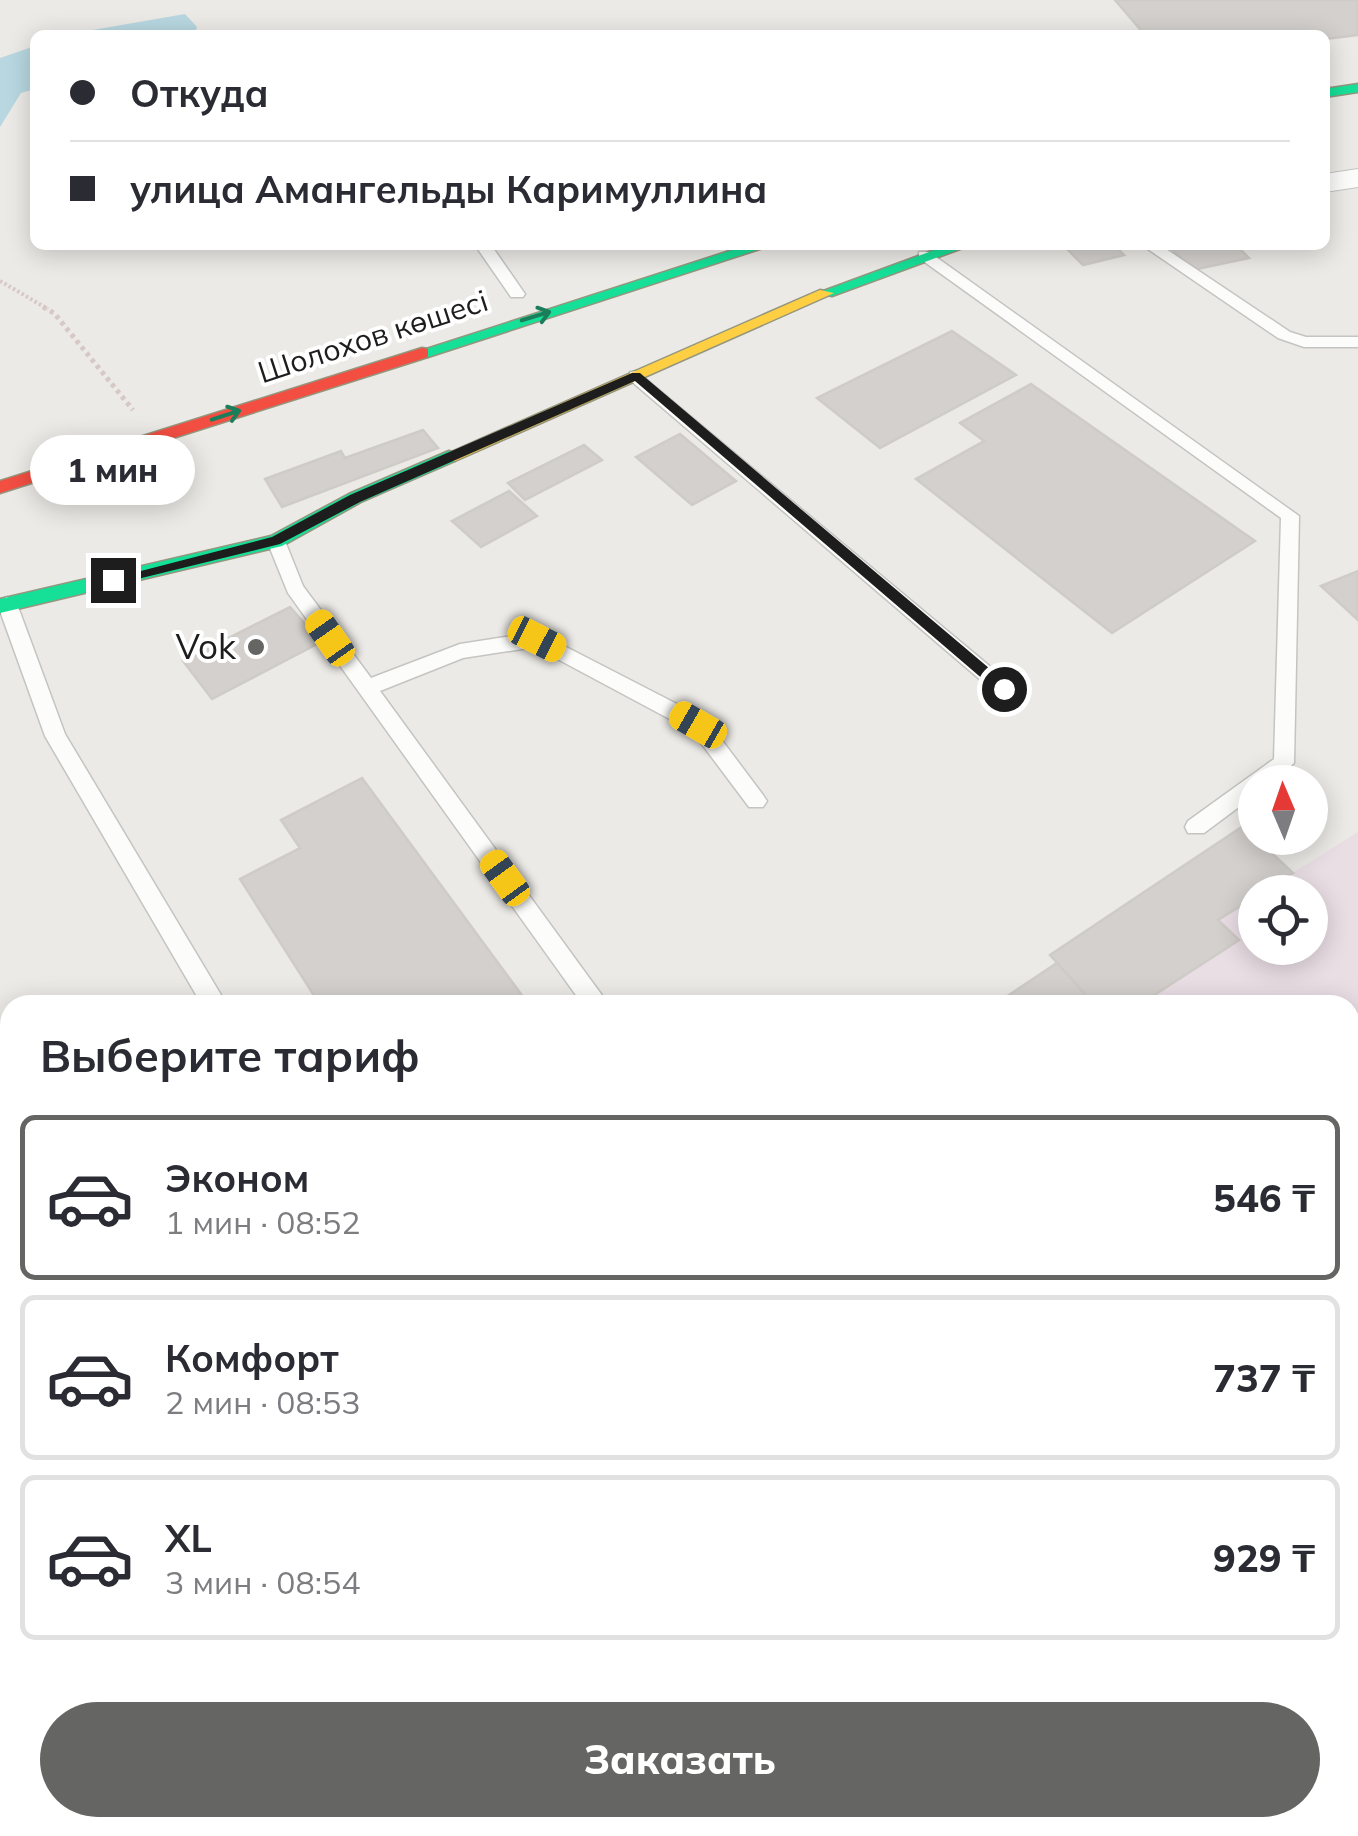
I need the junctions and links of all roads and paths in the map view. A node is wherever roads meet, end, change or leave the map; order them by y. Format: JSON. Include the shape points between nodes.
{"nodes":[{"id":1,"x":1358,"y":88,"type":"edge"},
{"id":2,"x":1330,"y":91,"type":"edge"},
{"id":3,"x":1358,"y":112,"type":"edge"},
{"id":4,"x":1330,"y":115,"type":"edge"},
{"id":5,"x":1358,"y":178,"type":"edge"},
{"id":6,"x":1330,"y":182,"type":"edge"},
{"id":7,"x":486,"y":250,"type":"edge"},
{"id":8,"x":748,"y":250,"type":"edge"},
{"id":9,"x":944,"y":250,"type":"edge"},
{"id":10,"x":1158,"y":250,"type":"edge"},
{"id":11,"x":924,"y":255,"type":"junction"},
{"id":12,"x":0,"y":280,"type":"edge"},
{"id":13,"x":517,"y":294,"type":"dead end"},
{"id":14,"x":1358,"y":342,"type":"edge"},
{"id":15,"x":636,"y":376,"type":"junction"},
{"id":16,"x":138,"y":416,"type":"dead end"},
{"id":17,"x":0,"y":487,"type":"edge"},
{"id":18,"x":276,"y":541,"type":"junction"},
{"id":19,"x":2,"y":599,"type":"edge"},
{"id":20,"x":366,"y":688,"type":"junction"},
{"id":21,"x":1004,"y":689,"type":"dead end"},
{"id":22,"x":1281,"y":765,"type":"edge"},
{"id":23,"x":1238,"y":796,"type":"edge"},
{"id":24,"x":756,"y":801,"type":"dead end"},
{"id":25,"x":1196,"y":826,"type":"dead end"},
{"id":26,"x":209,"y":995,"type":"edge"},
{"id":27,"x":590,"y":995,"type":"edge"}],
"edges":[{"from":1,"to":2,"type":"main road"},
{"from":3,"to":4,"type":"main road"},
{"from":5,"to":6,"type":"street"},
{"from":7,"to":13,"type":"lane"},
{"from":17,"to":8,"type":"main road","name":"Шолохов көшесі","one_way":true},
{"from":9,"to":11,"type":"main road"},
{"from":10,"to":14,"type":"lane","via":[[1284,334],[1320,343]]},
{"from":11,"to":15,"type":"main road"},
{"from":11,"to":22,"type":"lane","via":[[1290,516]]},
{"from":12,"to":16,"type":"path","via":[[54,313]]},
{"from":15,"to":18,"type":"main road","via":[[355,498]]},
{"from":15,"to":21,"type":"lane"},
{"from":18,"to":19,"type":"main road"},
{"from":18,"to":20,"type":"lane","via":[[295,588]]},
{"from":19,"to":26,"type":"lane","via":[[55,736]]},
{"from":20,"to":24,"type":"lane","via":[[460,651],[537,639],[698,725]]},
{"from":20,"to":27,"type":"lane"},
{"from":23,"to":25,"type":"lane"}]}
